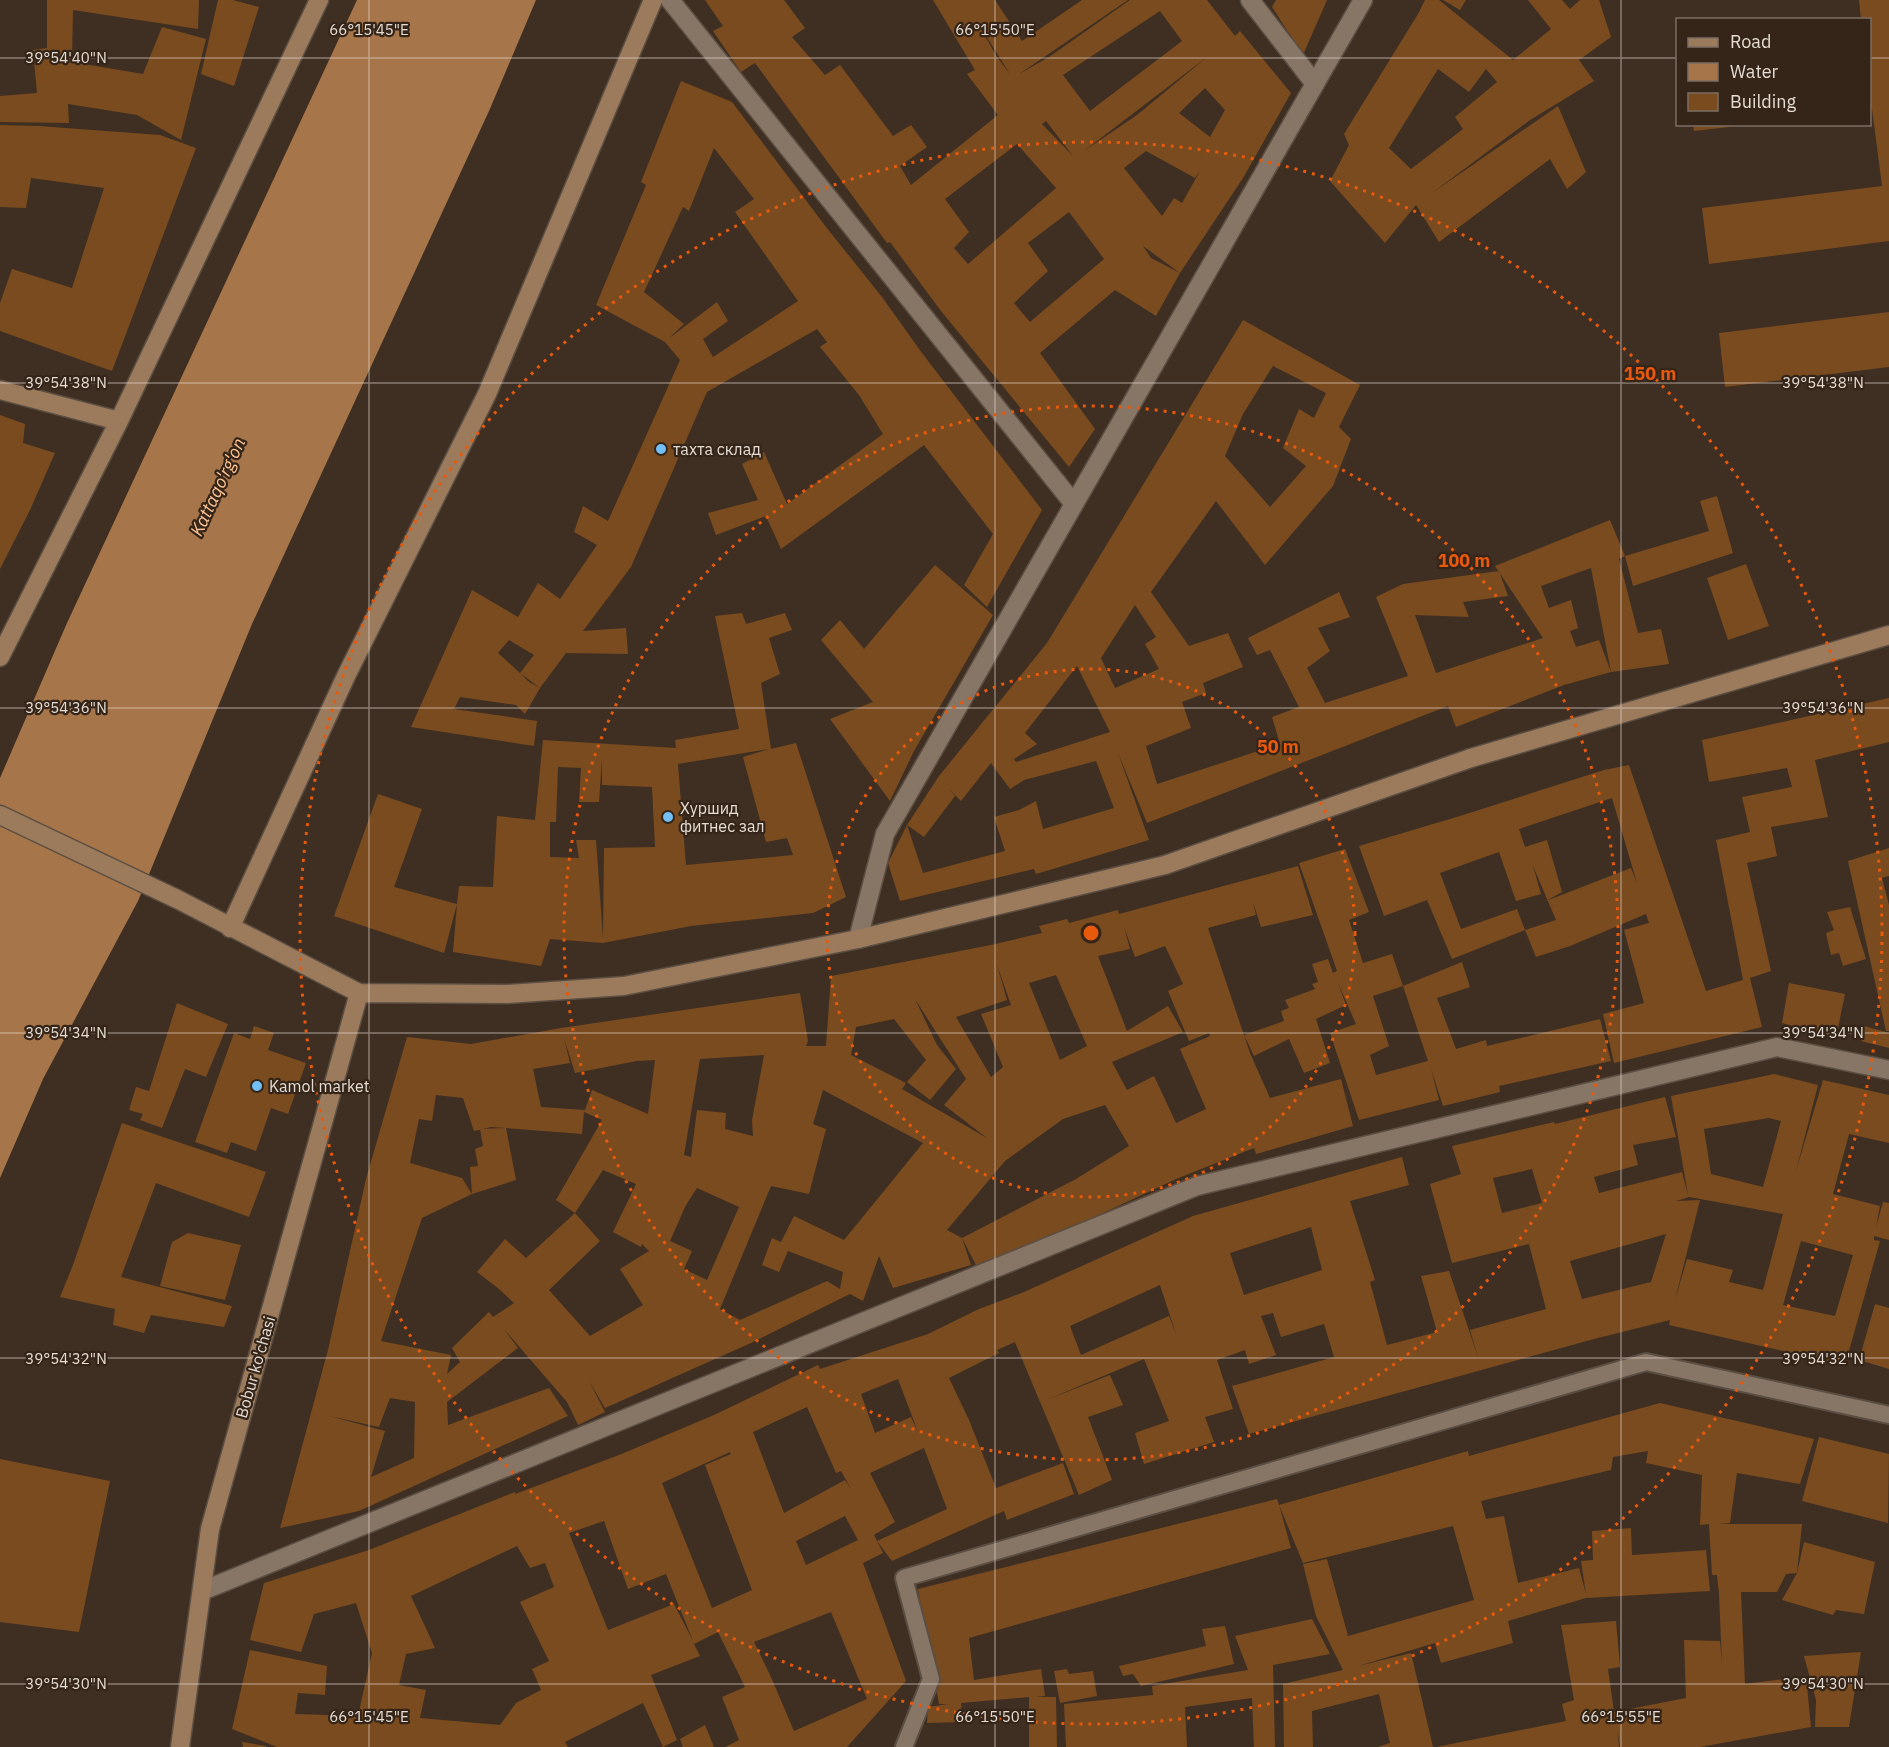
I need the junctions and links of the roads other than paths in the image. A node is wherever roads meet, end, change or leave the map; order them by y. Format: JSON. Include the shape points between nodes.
{"nodes":[{"id":1,"x":319,"y":0,"type":"edge"},
{"id":2,"x":653,"y":0,"type":"edge"},
{"id":3,"x":670,"y":0,"type":"edge"},
{"id":4,"x":1250,"y":0,"type":"edge"},
{"id":5,"x":1363,"y":0,"type":"edge"},
{"id":6,"x":1315,"y":84,"type":"junction"},
{"id":7,"x":0,"y":390,"type":"edge"},
{"id":8,"x":119,"y":421,"type":"junction"},
{"id":9,"x":1074,"y":504,"type":"junction"},
{"id":10,"x":1889,"y":635,"type":"edge"},
{"id":11,"x":0,"y":657,"type":"edge"},
{"id":12,"x":0,"y":815,"type":"edge"},
{"id":13,"x":230,"y":928,"type":"junction"},
{"id":14,"x":858,"y":939,"type":"junction"},
{"id":15,"x":359,"y":993,"type":"junction"},
{"id":16,"x":1889,"y":1070,"type":"edge"},
{"id":17,"x":1889,"y":1415,"type":"edge"},
{"id":18,"x":202,"y":1591,"type":"junction"},
{"id":19,"x":180,"y":1747,"type":"edge"},
{"id":20,"x":904,"y":1747,"type":"edge"}],
"edges":[{"from":1,"to":8,"type":"street"},
{"from":2,"to":13,"type":"street","via":[[487,394],[346,676]]},
{"from":3,"to":9,"type":"street"},
{"from":4,"to":6,"type":"street"},
{"from":5,"to":6,"type":"street"},
{"from":6,"to":9,"type":"street"},
{"from":7,"to":8,"type":"street"},
{"from":8,"to":11,"type":"street"},
{"from":9,"to":14,"type":"street","via":[[885,834]]},
{"from":10,"to":14,"type":"street","via":[[1471,758],[1165,865]]},
{"from":12,"to":13,"type":"street"},
{"from":13,"to":15,"type":"street"},
{"from":14,"to":15,"type":"street","via":[[624,986],[507,994]]},
{"from":15,"to":18,"type":"street","name":"Bobur ko'chasi","via":[[210,1529]]},
{"from":16,"to":18,"type":"street","via":[[1777,1047],[1197,1186]]},
{"from":17,"to":20,"type":"lane","via":[[1646,1362],[904,1578],[931,1678]]},
{"from":18,"to":19,"type":"street","name":"Bobur ko'chasi"}]}
